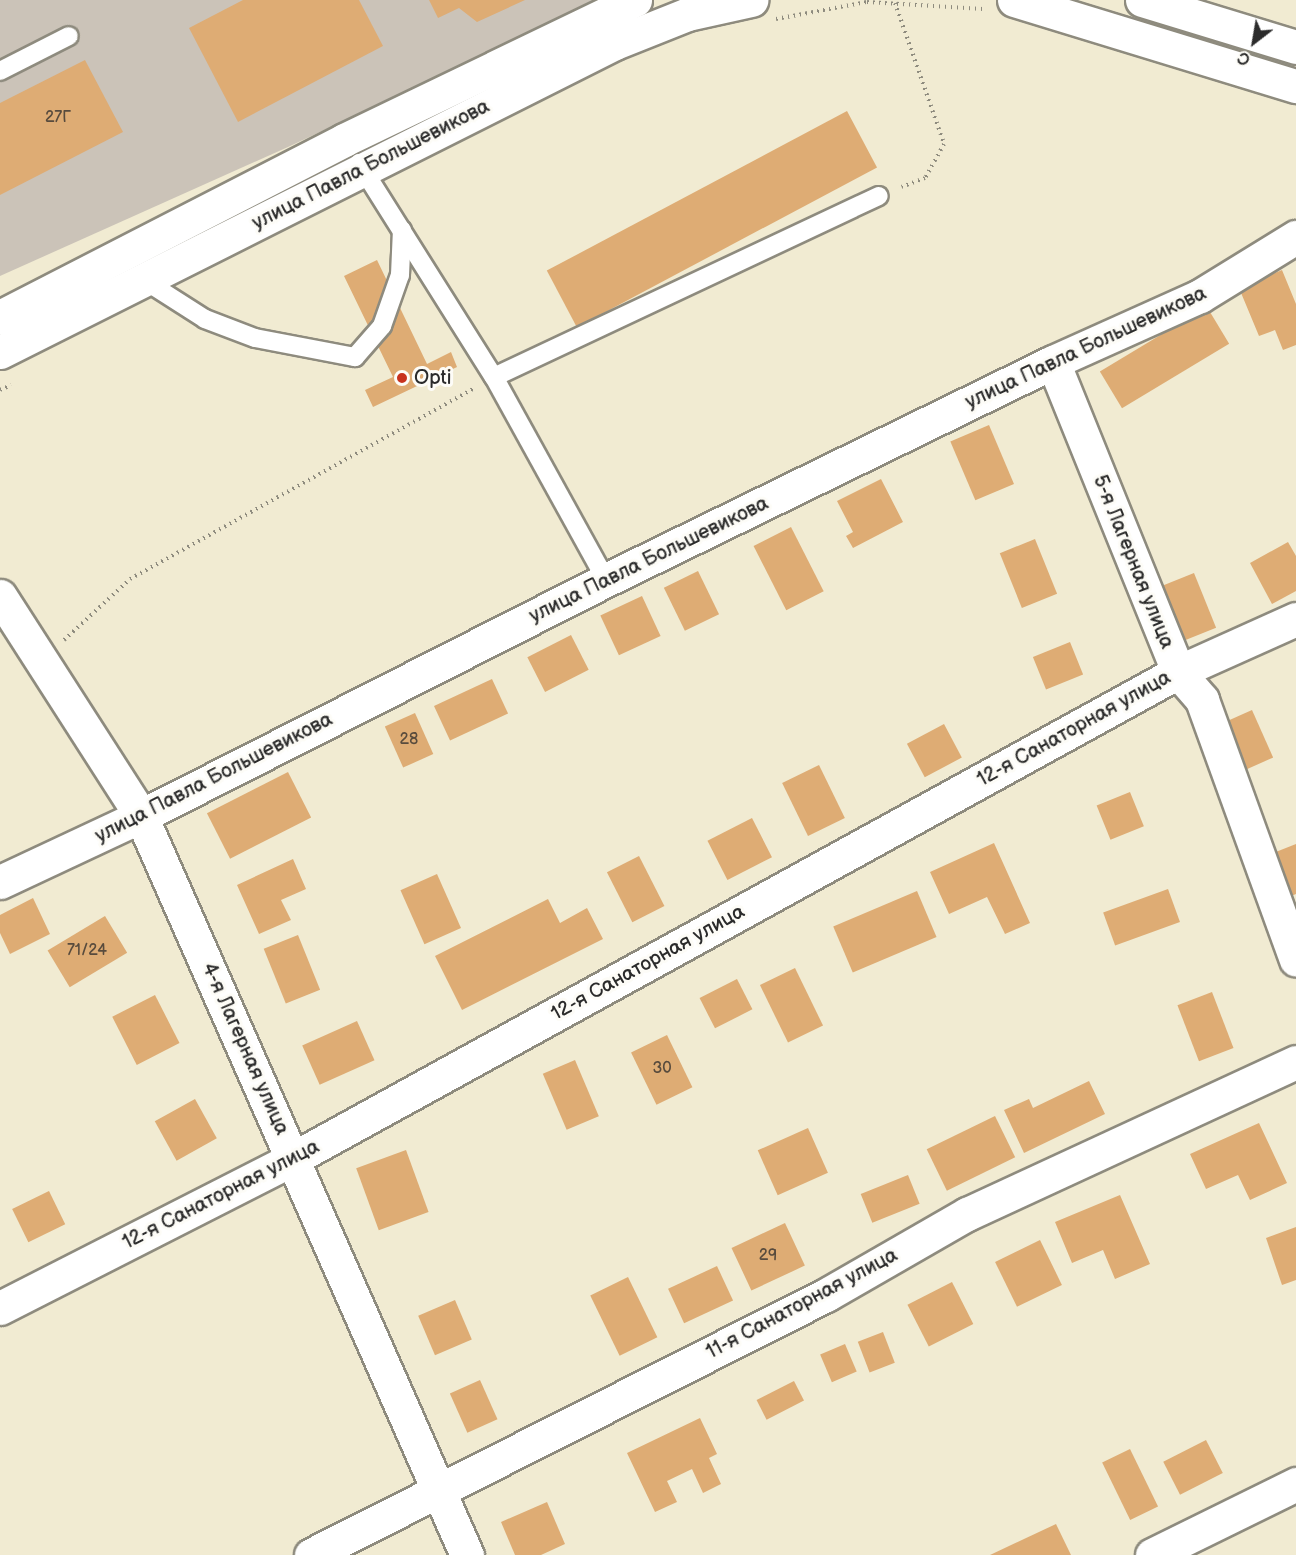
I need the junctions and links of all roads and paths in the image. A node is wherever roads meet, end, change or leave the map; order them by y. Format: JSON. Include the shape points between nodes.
{"nodes":[{"id":1,"x":635,"y":0,"type":"edge"},
{"id":2,"x":1142,"y":0,"type":"edge"},
{"id":3,"x":895,"y":3,"type":"junction"},
{"id":4,"x":1004,"y":5,"type":"edge"},
{"id":5,"x":758,"y":10,"type":"edge"},
{"id":6,"x":69,"y":36,"type":"dead end"},
{"id":7,"x":1296,"y":47,"type":"edge"},
{"id":8,"x":0,"y":70,"type":"edge"},
{"id":9,"x":1296,"y":86,"type":"edge"},
{"id":10,"x":344,"y":140,"type":"junction"},
{"id":11,"x":363,"y":169,"type":"junction"},
{"id":12,"x":879,"y":196,"type":"joint"},
{"id":13,"x":402,"y":230,"type":"junction"},
{"id":14,"x":1296,"y":237,"type":"edge"},
{"id":15,"x":144,"y":280,"type":"junction"},
{"id":16,"x":0,"y":317,"type":"edge"},
{"id":17,"x":0,"y":352,"type":"edge"},
{"id":18,"x":1053,"y":362,"type":"junction"},
{"id":19,"x":494,"y":377,"type":"junction"},
{"id":20,"x":21,"y":380,"type":"dead end"},
{"id":21,"x":0,"y":390,"type":"edge"},
{"id":22,"x":606,"y":580,"type":"junction"},
{"id":23,"x":0,"y":596,"type":"edge"},
{"id":24,"x":1296,"y":619,"type":"edge"},
{"id":25,"x":43,"y":659,"type":"junction"},
{"id":26,"x":1178,"y":672,"type":"junction"},
{"id":27,"x":141,"y":816,"type":"junction"},
{"id":28,"x":0,"y":882,"type":"edge"},
{"id":29,"x":1296,"y":959,"type":"edge"},
{"id":30,"x":1296,"y":1062,"type":"edge"},
{"id":31,"x":294,"y":1158,"type":"junction"},
{"id":32,"x":0,"y":1308,"type":"edge"},
{"id":33,"x":1296,"y":1484,"type":"edge"},
{"id":34,"x":440,"y":1487,"type":"junction"},
{"id":35,"x":311,"y":1555,"type":"edge"},
{"id":36,"x":468,"y":1555,"type":"edge"},
{"id":37,"x":1152,"y":1555,"type":"edge"}],
"edges":[{"from":1,"to":10,"type":"street","name":"улица Павла Большевикова"},
{"from":2,"to":7,"type":"street"},
{"from":3,"to":4,"type":"path"},
{"from":3,"to":5,"type":"path"},
{"from":3,"to":12,"type":"path","via":[[944,144],[925,178]]},
{"from":4,"to":9,"type":"street"},
{"from":5,"to":11,"type":"street","name":"улица Павла Большевикова","via":[[688,14],[615,43]]},
{"from":6,"to":8,"type":"lane"},
{"from":10,"to":11,"type":"lane"},
{"from":10,"to":16,"type":"street","name":"улица Павла Большевикова"},
{"from":11,"to":13,"type":"lane"},
{"from":11,"to":15,"type":"street","name":"улица Павла Большевикова"},
{"from":12,"to":19,"type":"lane"},
{"from":13,"to":15,"type":"lane","via":[[400,275],[382,326],[355,357],[255,338],[205,319]]},
{"from":13,"to":19,"type":"lane"},
{"from":14,"to":18,"type":"street","name":"улица Павла Большевикова","via":[[1200,296]]},
{"from":15,"to":17,"type":"street","name":"улица Павла Большевикова"},
{"from":18,"to":22,"type":"street","name":"улица Павла Большевикова"},
{"from":18,"to":26,"type":"street","name":"5-я Лагерная улица"},
{"from":19,"to":22,"type":"lane"},
{"from":19,"to":25,"type":"path","via":[[130,579]]},
{"from":20,"to":21,"type":"path"},
{"from":22,"to":27,"type":"street","name":"улица Павла Большевикова"},
{"from":23,"to":25,"type":"street","name":"4-я Лагерная улица"},
{"from":24,"to":26,"type":"street","name":"12-я Санаторная улица"},
{"from":25,"to":27,"type":"street","name":"4-я Лагерная улица"},
{"from":26,"to":29,"type":"street","name":"5-я Лагерная улица","via":[[1202,700]]},
{"from":26,"to":31,"type":"street","name":"12-я Санаторная улица"},
{"from":27,"to":28,"type":"street","name":"улица Павла Большевикова"},
{"from":27,"to":31,"type":"street","name":"4-я Лагерная улица"},
{"from":30,"to":34,"type":"street","name":"11-я Санаторная улица","via":[[967,1214],[826,1295]]},
{"from":31,"to":32,"type":"street","name":"12-я Санаторная улица"},
{"from":31,"to":34,"type":"street","name":"4-я Лагерная улица"},
{"from":33,"to":37,"type":"street"},
{"from":34,"to":35,"type":"street","name":"11-я Санаторная улица"},
{"from":34,"to":36,"type":"street","name":"4-я Лагерная улица"}]}
